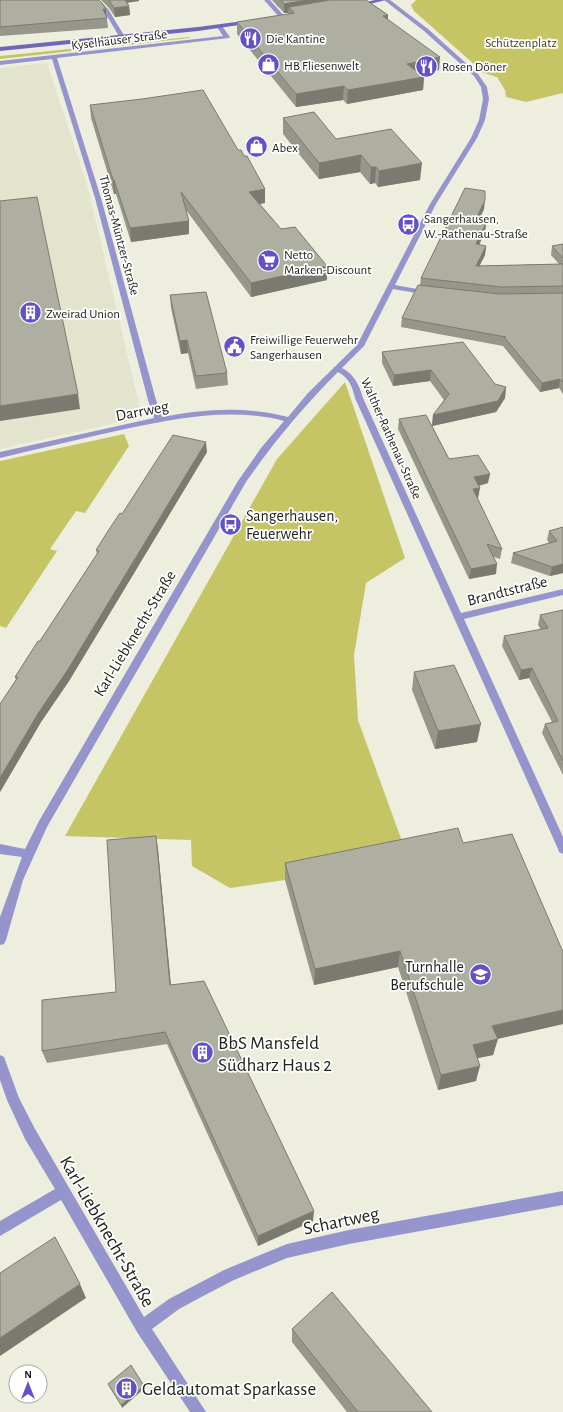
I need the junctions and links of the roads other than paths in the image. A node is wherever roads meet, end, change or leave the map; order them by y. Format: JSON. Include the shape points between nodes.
{"nodes":[{"id":1,"x":96,"y":0,"type":"edge"},
{"id":2,"x":267,"y":0,"type":"edge"},
{"id":3,"x":383,"y":0,"type":"edge"},
{"id":4,"x":387,"y":0,"type":"edge"},
{"id":5,"x":353,"y":6,"type":"edge"},
{"id":6,"x":289,"y":17,"type":"edge"},
{"id":7,"x":283,"y":18,"type":"junction"},
{"id":8,"x":276,"y":19,"type":"edge"},
{"id":9,"x":254,"y":22,"type":"edge"},
{"id":10,"x":220,"y":27,"type":"junction"},
{"id":11,"x":122,"y":37,"type":"junction"},
{"id":12,"x":0,"y":49,"type":"edge"},
{"id":13,"x":54,"y":57,"type":"junction"},
{"id":14,"x":0,"y":63,"type":"edge"},
{"id":15,"x":390,"y":286,"type":"junction"},
{"id":16,"x":433,"y":294,"type":"edge"},
{"id":17,"x":338,"y":369,"type":"junction"},
{"id":18,"x":159,"y":420,"type":"junction"},
{"id":19,"x":290,"y":420,"type":"junction"},
{"id":20,"x":0,"y":455,"type":"edge"},
{"id":21,"x":563,"y":592,"type":"edge"},
{"id":22,"x":459,"y":618,"type":"junction"},
{"id":23,"x":0,"y":849,"type":"edge"},
{"id":24,"x":563,"y":849,"type":"edge"},
{"id":25,"x":29,"y":854,"type":"junction"},
{"id":26,"x":0,"y":940,"type":"edge"},
{"id":27,"x":0,"y":1061,"type":"edge"},
{"id":28,"x":64,"y":1191,"type":"junction"},
{"id":29,"x":563,"y":1198,"type":"edge"},
{"id":30,"x":0,"y":1229,"type":"edge"},
{"id":31,"x":142,"y":1327,"type":"junction"},
{"id":32,"x":199,"y":1412,"type":"edge"}],
"edges":[{"from":1,"to":11,"type":"street","name":"Kyselhäuser Straße","via":[[106,10]]},
{"from":2,"to":7,"type":"street"},
{"from":3,"to":5,"type":"main road"},
{"from":4,"to":15,"type":"street","name":"Walther-Rathenau-Straße","via":[[426,30],[476,75],[484,87],[486,99],[482,120],[474,138],[433,204]]},
{"from":6,"to":7,"type":"main road"},
{"from":7,"to":8,"type":"main road"},
{"from":9,"to":10,"type":"main road","name":"Kyselhäuser Straße"},
{"from":10,"to":11,"type":"main road","name":"Kyselhäuser Straße"},
{"from":10,"to":13,"type":"street","name":"Kyselhäuser Straße","via":[[227,37]]},
{"from":11,"to":12,"type":"main road","name":"Kyselhäuser Straße"},
{"from":13,"to":14,"type":"street","name":"Kyselhäuser Straße"},
{"from":13,"to":18,"type":"street","name":"Thomas-Müntzer-Straße","via":[[98,198]]},
{"from":15,"to":16,"type":"street"},
{"from":15,"to":17,"type":"street","name":"Walther-Rathenau-Straße","via":[[360,346]]},
{"from":17,"to":19,"type":"street","name":"Karl-Liebknecht-Straße","via":[[321,384]]},
{"from":17,"to":22,"type":"street","name":"Walther-Rathenau-Straße","via":[[353,379],[359,398]]},
{"from":18,"to":19,"type":"street","name":"Darrweg","via":[[230,411],[256,411]]},
{"from":18,"to":20,"type":"street","name":"Darrweg"},
{"from":19,"to":25,"type":"street","name":"Karl-Liebknecht-Straße","via":[[242,481],[43,824]]},
{"from":21,"to":22,"type":"street","name":"Brandtstraße"},
{"from":22,"to":24,"type":"street","name":"Walther-Rathenau-Straße"},
{"from":23,"to":25,"type":"street"},
{"from":25,"to":26,"type":"street","name":"Karl-Liebknecht-Straße","via":[[11,900]]},
{"from":27,"to":28,"type":"street","name":"Karl-Liebknecht-Straße","via":[[19,1114]]},
{"from":28,"to":30,"type":"street"},
{"from":28,"to":31,"type":"street","name":"Karl-Liebknecht-Straße"},
{"from":29,"to":31,"type":"street","name":"Schartweg","via":[[349,1236],[287,1251],[200,1290],[174,1304]]},
{"from":31,"to":32,"type":"street","name":"Karl-Liebknecht-Straße"}]}
